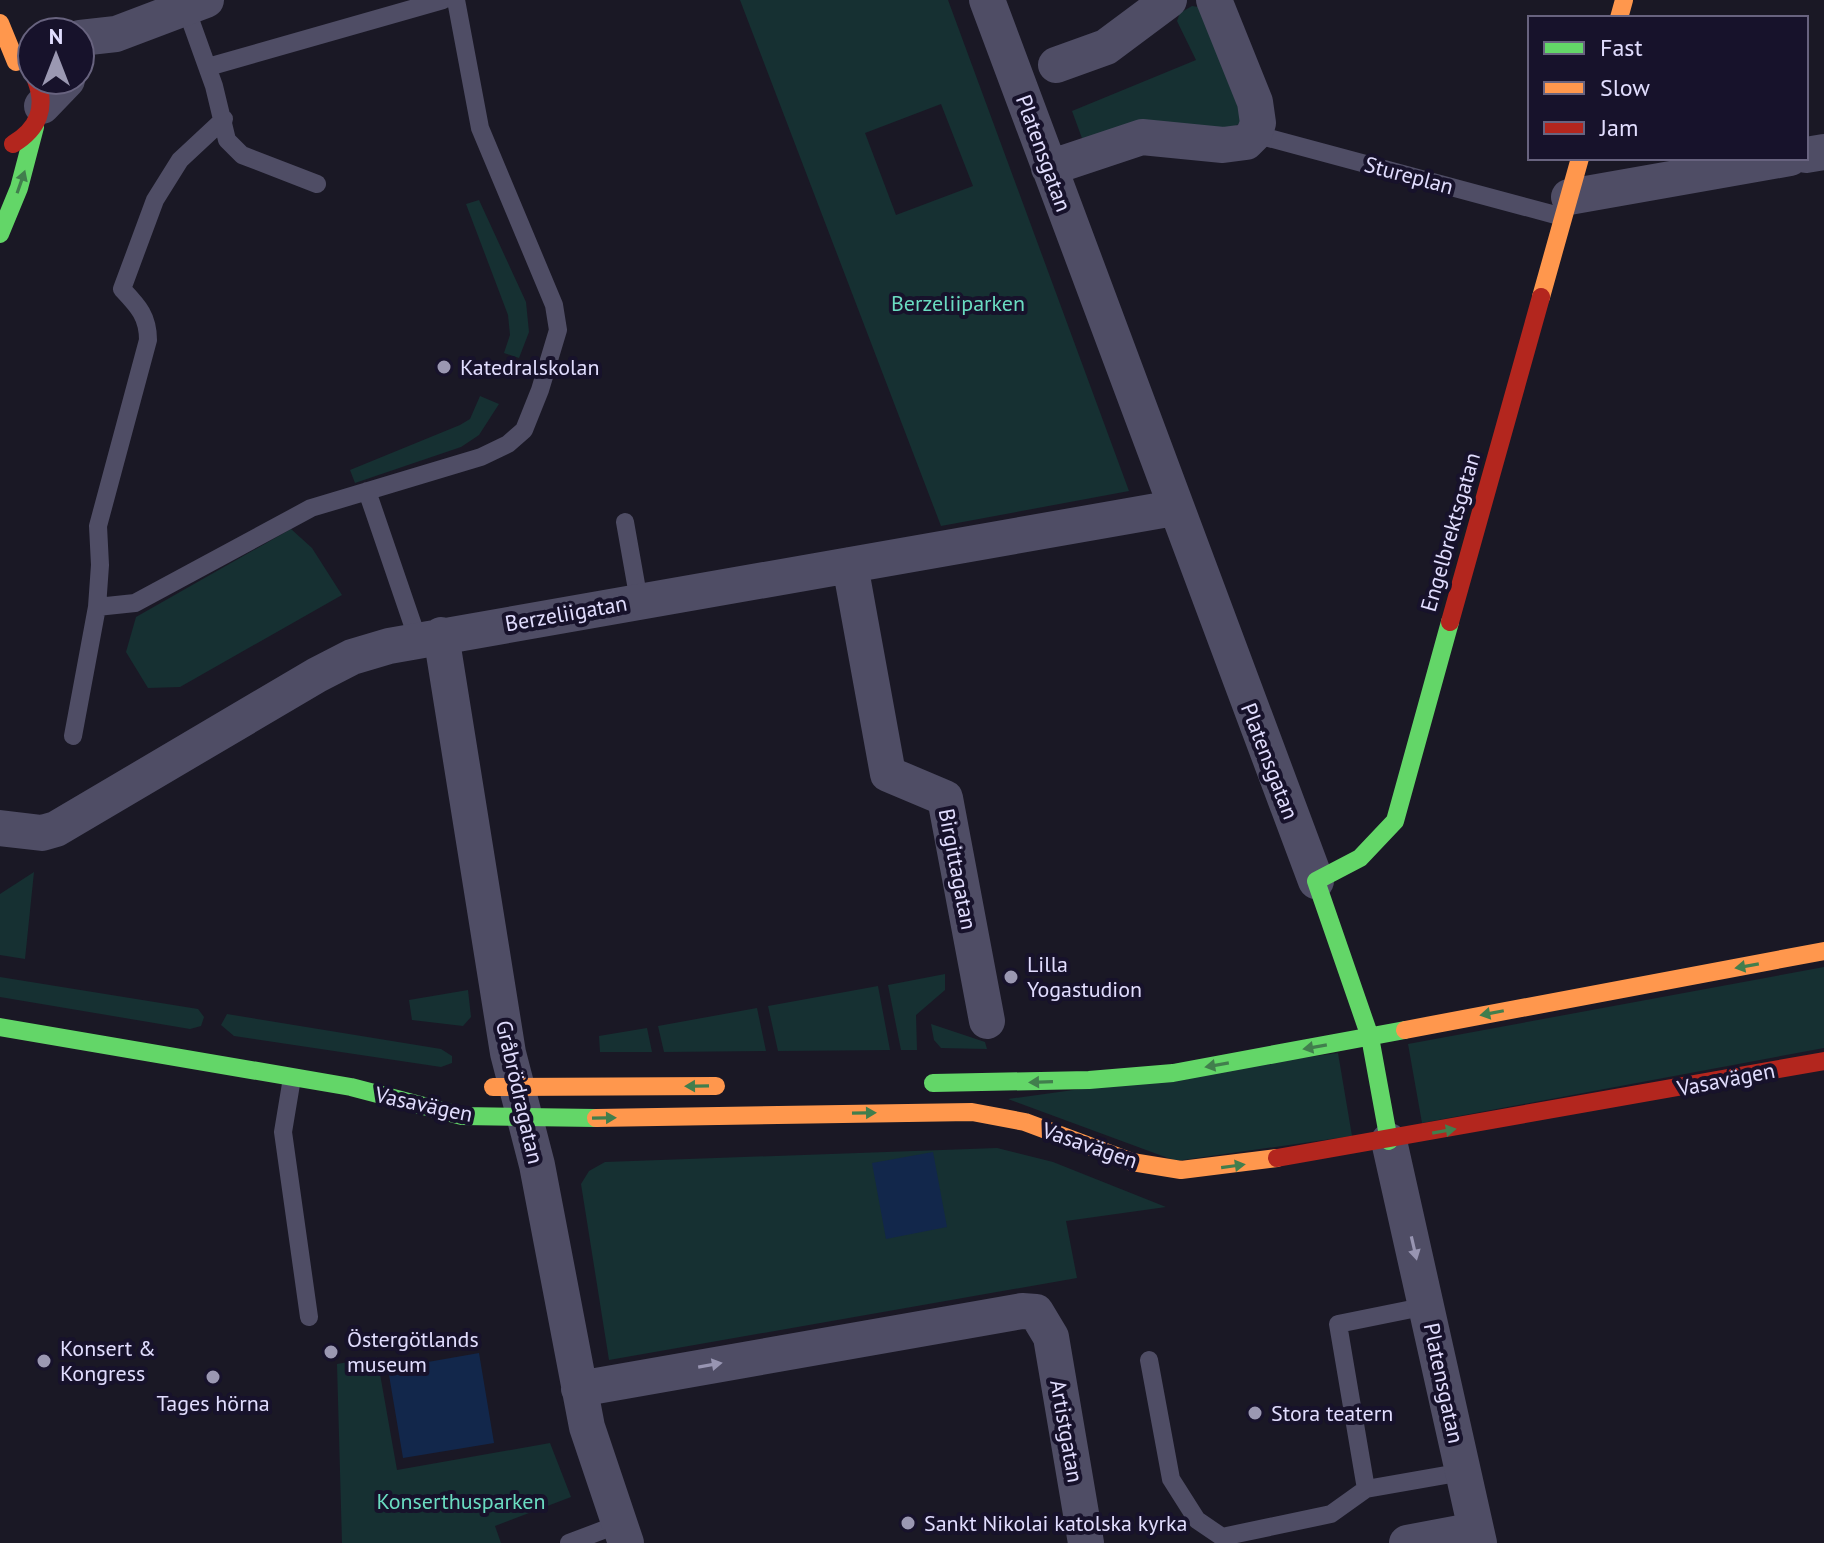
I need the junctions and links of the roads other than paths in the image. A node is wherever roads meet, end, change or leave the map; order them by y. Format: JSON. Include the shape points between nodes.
{"nodes":[{"id":1,"x":443,"y":0,"type":"edge"},
{"id":2,"x":456,"y":0,"type":"edge"},
{"id":3,"x":987,"y":0,"type":"edge"},
{"id":4,"x":1169,"y":0,"type":"edge"},
{"id":5,"x":1214,"y":0,"type":"edge"},
{"id":6,"x":196,"y":4,"type":"edge"},
{"id":7,"x":0,"y":23,"type":"edge"},
{"id":8,"x":116,"y":34,"type":"junction"},
{"id":9,"x":96,"y":36,"type":"edge"},
{"id":10,"x":96,"y":52,"type":"edge"},
{"id":11,"x":16,"y":56,"type":"edge"},
{"id":12,"x":1056,"y":65,"type":"dead end"},
{"id":13,"x":208,"y":67,"type":"junction"},
{"id":14,"x":24,"y":96,"type":"edge"},
{"id":15,"x":26,"y":96,"type":"edge"},
{"id":16,"x":224,"y":119,"type":"junction"},
{"id":17,"x":1254,"y":134,"type":"junction"},
{"id":18,"x":0,"y":146,"type":"edge"},
{"id":19,"x":1579,"y":160,"type":"edge"},
{"id":20,"x":1781,"y":160,"type":"edge"},
{"id":21,"x":1049,"y":168,"type":"junction"},
{"id":22,"x":317,"y":184,"type":"dead end"},
{"id":23,"x":1566,"y":207,"type":"junction"},
{"id":24,"x":0,"y":234,"type":"edge"},
{"id":25,"x":367,"y":491,"type":"junction"},
{"id":26,"x":1174,"y":508,"type":"junction"},
{"id":27,"x":625,"y":522,"type":"dead end"},
{"id":28,"x":850,"y":565,"type":"junction"},
{"id":29,"x":639,"y":601,"type":"junction"},
{"id":30,"x":97,"y":607,"type":"junction"},
{"id":31,"x":430,"y":637,"type":"junction"},
{"id":32,"x":73,"y":736,"type":"dead end"},
{"id":33,"x":0,"y":828,"type":"edge"},
{"id":34,"x":1316,"y":881,"type":"junction"},
{"id":35,"x":1824,"y":951,"type":"edge"},
{"id":36,"x":987,"y":1021,"type":"dead end"},
{"id":37,"x":0,"y":1027,"type":"edge"},
{"id":38,"x":1370,"y":1037,"type":"junction"},
{"id":39,"x":1824,"y":1061,"type":"edge"},
{"id":40,"x":292,"y":1078,"type":"junction"},
{"id":41,"x":922,"y":1084,"type":"dead end"},
{"id":42,"x":730,"y":1085,"type":"dead end"},
{"id":43,"x":351,"y":1087,"type":"junction"},
{"id":44,"x":421,"y":1087,"type":"dead end"},
{"id":45,"x":477,"y":1087,"type":"dead end"},
{"id":46,"x":522,"y":1104,"type":"junction"},
{"id":47,"x":1389,"y":1141,"type":"junction"},
{"id":48,"x":1427,"y":1306,"type":"junction"},
{"id":49,"x":309,"y":1317,"type":"dead end"},
{"id":50,"x":1149,"y":1360,"type":"dead end"},
{"id":51,"x":579,"y":1389,"type":"junction"},
{"id":52,"x":1463,"y":1472,"type":"junction"},
{"id":53,"x":1366,"y":1489,"type":"junction"},
{"id":54,"x":622,"y":1533,"type":"edge"},
{"id":55,"x":1477,"y":1536,"type":"edge"},
{"id":56,"x":1222,"y":1540,"type":"edge"},
{"id":57,"x":569,"y":1543,"type":"edge"},
{"id":58,"x":1086,"y":1543,"type":"edge"},
{"id":59,"x":1407,"y":1543,"type":"edge"}],
"edges":[{"from":1,"to":13,"type":"lane"},
{"from":2,"to":25,"type":"lane","via":[[480,128],[554,305],[558,330],[535,404],[516,437],[481,457]]},
{"from":3,"to":21,"type":"street","name":"Platensgatan"},
{"from":4,"to":12,"type":"street","via":[[1106,47]]},
{"from":5,"to":17,"type":"street","via":[[1255,102]]},
{"from":6,"to":8,"type":"street"},
{"from":6,"to":13,"type":"lane"},
{"from":7,"to":11,"type":"main road"},
{"from":8,"to":9,"type":"street"},
{"from":8,"to":10,"type":"street"},
{"from":13,"to":16,"type":"lane"},
{"from":14,"to":18,"type":"main road","via":[[17,142]]},
{"from":24,"to":15,"type":"main road","one_way":true,"via":[[19,188]]},
{"from":16,"to":22,"type":"lane","via":[[227,140],[242,155]]},
{"from":16,"to":30,"type":"lane","via":[[180,160],[155,200],[122,289],[142,310],[148,340],[98,526]]},
{"from":17,"to":21,"type":"street","via":[[1246,142],[1223,145],[1142,137]]},
{"from":17,"to":23,"type":"lane","name":"Stureplan"},
{"from":19,"to":23,"type":"main road","name":"Engelbrektsgatan"},
{"from":20,"to":23,"type":"street"},
{"from":21,"to":26,"type":"street","name":"Platensgatan"},
{"from":23,"to":34,"type":"main road","name":"Engelbrektsgatan","via":[[1395,821],[1360,862]]},
{"from":25,"to":30,"type":"lane","via":[[311,508],[135,603]]},
{"from":25,"to":31,"type":"lane"},
{"from":26,"to":28,"type":"street","name":"Berzeliigatan"},
{"from":26,"to":34,"type":"street","name":"Platensgatan"},
{"from":27,"to":29,"type":"lane"},
{"from":28,"to":29,"type":"street","name":"Berzeliigatan"},
{"from":28,"to":36,"type":"street","name":"Birgittagatan","via":[[888,774],[945,798]]},
{"from":29,"to":31,"type":"street","name":"Berzeliigatan"},
{"from":30,"to":32,"type":"lane"},
{"from":31,"to":33,"type":"street","name":"Berzeliigatan","via":[[352,657],[56,829],[42,833]]},
{"from":31,"to":46,"type":"street","name":"Gråbrödragatan"},
{"from":34,"to":38,"type":"main road","name":"Platensgatan"},
{"from":35,"to":38,"type":"main road","one_way":true},
{"from":37,"to":40,"type":"main road","name":"Vasavägen"},
{"from":38,"to":41,"type":"main road","one_way":true,"via":[[1173,1073]]},
{"from":38,"to":47,"type":"main road","name":"Platensgatan"},
{"from":47,"to":39,"type":"main road","name":"Vasavägen","one_way":true},
{"from":40,"to":43,"type":"main road","name":"Vasavägen"},
{"from":40,"to":49,"type":"lane","via":[[283,1132]]},
{"from":42,"to":46,"type":"main road","name":"Vasavägen","one_way":true},
{"from":43,"to":44,"type":"main road","name":"Vasavägen"},
{"from":43,"to":46,"type":"main road","name":"Vasavägen","via":[[462,1116]]},
{"from":45,"to":46,"type":"main road","name":"Vasavägen"},
{"from":46,"to":47,"type":"main road","name":"Vasavägen","one_way":true,"via":[[972,1112],[1025,1122],[1132,1162],[1181,1170]]},
{"from":46,"to":51,"type":"street","name":"Gråbrödragatan"},
{"from":47,"to":48,"type":"street","name":"Platensgatan","one_way":true},
{"from":48,"to":52,"type":"street","name":"Platensgatan"},
{"from":48,"to":53,"type":"lane","via":[[1338,1324]]},
{"from":50,"to":56,"type":"lane","via":[[1171,1479],[1197,1520]]},
{"from":51,"to":54,"type":"street","name":"Gråbrödragatan","via":[[594,1456]]},
{"from":51,"to":58,"type":"street","name":"Artistgatan","one_way":true,"via":[[1036,1312],[1051,1337]]},
{"from":52,"to":53,"type":"lane"},
{"from":52,"to":55,"type":"street","name":"Platensgatan"},
{"from":53,"to":56,"type":"lane","via":[[1331,1514]]},
{"from":54,"to":57,"type":"lane"},
{"from":55,"to":59,"type":"street"}]}
